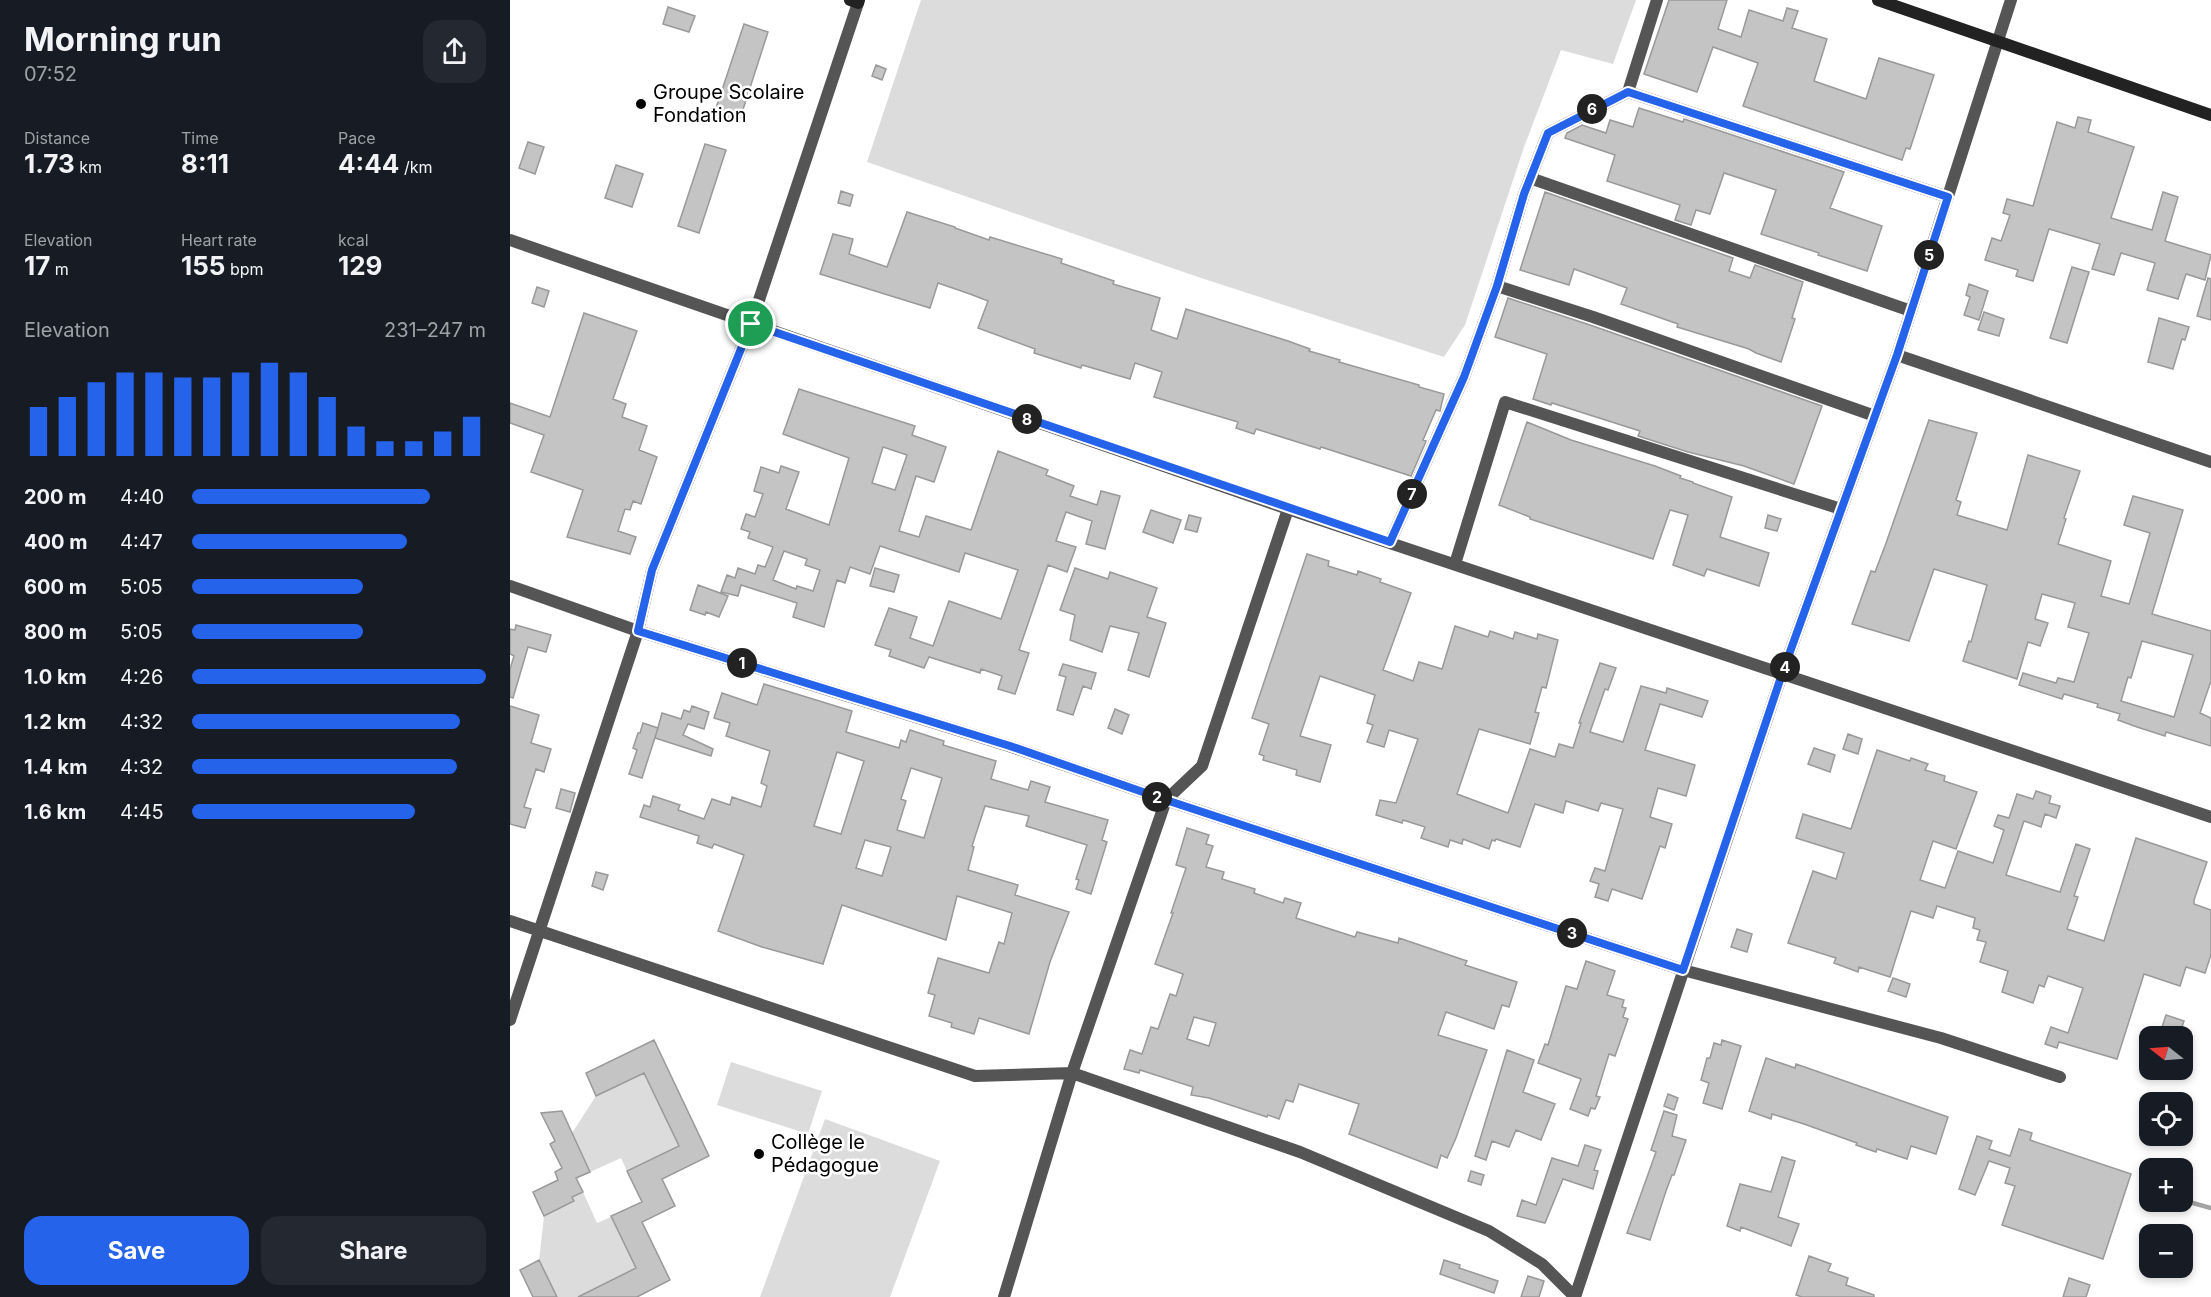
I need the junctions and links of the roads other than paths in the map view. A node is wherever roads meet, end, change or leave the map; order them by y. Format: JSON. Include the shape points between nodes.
{"nodes":[{"id":1,"x":1657,"y":0,"type":"edge"},
{"id":2,"x":1878,"y":0,"type":"edge"},
{"id":3,"x":2011,"y":0,"type":"edge"},
{"id":4,"x":856,"y":1,"type":"edge"},
{"id":5,"x":1997,"y":41,"type":"junction"},
{"id":6,"x":1628,"y":92,"type":"junction"},
{"id":7,"x":2211,"y":115,"type":"edge"},
{"id":8,"x":1530,"y":178,"type":"junction"},
{"id":9,"x":1948,"y":197,"type":"junction"},
{"id":10,"x":510,"y":240,"type":"edge"},
{"id":11,"x":1497,"y":286,"type":"junction"},
{"id":12,"x":1911,"y":311,"type":"junction"},
{"id":13,"x":751,"y":324,"type":"junction"},
{"id":14,"x":1897,"y":355,"type":"junction"},
{"id":15,"x":1875,"y":416,"type":"junction"},
{"id":16,"x":2211,"y":462,"type":"edge"},
{"id":17,"x":1288,"y":508,"type":"junction"},
{"id":18,"x":1842,"y":509,"type":"junction"},
{"id":19,"x":1390,"y":542,"type":"junction"},
{"id":20,"x":1455,"y":564,"type":"junction"},
{"id":21,"x":510,"y":586,"type":"edge"},
{"id":22,"x":638,"y":631,"type":"junction"},
{"id":23,"x":1782,"y":674,"type":"junction"},
{"id":24,"x":1166,"y":800,"type":"junction"},
{"id":25,"x":2211,"y":817,"type":"edge"},
{"id":26,"x":510,"y":921,"type":"edge"},
{"id":27,"x":540,"y":932,"type":"junction"},
{"id":28,"x":1683,"y":970,"type":"junction"},
{"id":29,"x":510,"y":1020,"type":"edge"},
{"id":30,"x":1072,"y":1073,"type":"junction"},
{"id":31,"x":2060,"y":1077,"type":"dead end"},
{"id":32,"x":1004,"y":1297,"type":"edge"}],
"edges":[{"from":1,"to":6,"type":"street"},
{"from":2,"to":5,"type":"street"},
{"from":3,"to":5,"type":"street"},
{"from":4,"to":13,"type":"street"},
{"from":5,"to":7,"type":"street"},
{"from":5,"to":9,"type":"street"},
{"from":6,"to":8,"type":"street","via":[[1548,133]]},
{"from":6,"to":9,"type":"street"},
{"from":8,"to":11,"type":"street"},
{"from":8,"to":12,"type":"street"},
{"from":9,"to":12,"type":"street"},
{"from":10,"to":13,"type":"street"},
{"from":11,"to":15,"type":"street"},
{"from":11,"to":19,"type":"street","via":[[1464,377]]},
{"from":12,"to":14,"type":"street"},
{"from":13,"to":17,"type":"street"},
{"from":13,"to":22,"type":"street","via":[[652,570]]},
{"from":14,"to":15,"type":"street"},
{"from":14,"to":16,"type":"street"},
{"from":15,"to":18,"type":"street"},
{"from":17,"to":19,"type":"street"},
{"from":17,"to":24,"type":"street","via":[[1202,766]]},
{"from":18,"to":20,"type":"street","via":[[1505,402]]},
{"from":18,"to":23,"type":"street"},
{"from":19,"to":20,"type":"street"},
{"from":20,"to":23,"type":"street"},
{"from":21,"to":22,"type":"street"},
{"from":22,"to":24,"type":"street","via":[[1010,746]]},
{"from":22,"to":27,"type":"street"},
{"from":23,"to":25,"type":"street"},
{"from":23,"to":28,"type":"street"},
{"from":24,"to":28,"type":"street"},
{"from":24,"to":30,"type":"street"},
{"from":26,"to":27,"type":"street"},
{"from":27,"to":29,"type":"street"},
{"from":27,"to":30,"type":"street","via":[[975,1076]]},
{"from":28,"to":30,"type":"street","via":[[1575,1297],[1542,1264],[1489,1231],[1299,1152]]},
{"from":28,"to":31,"type":"street","via":[[1941,1038]]},
{"from":30,"to":32,"type":"street"}]}
